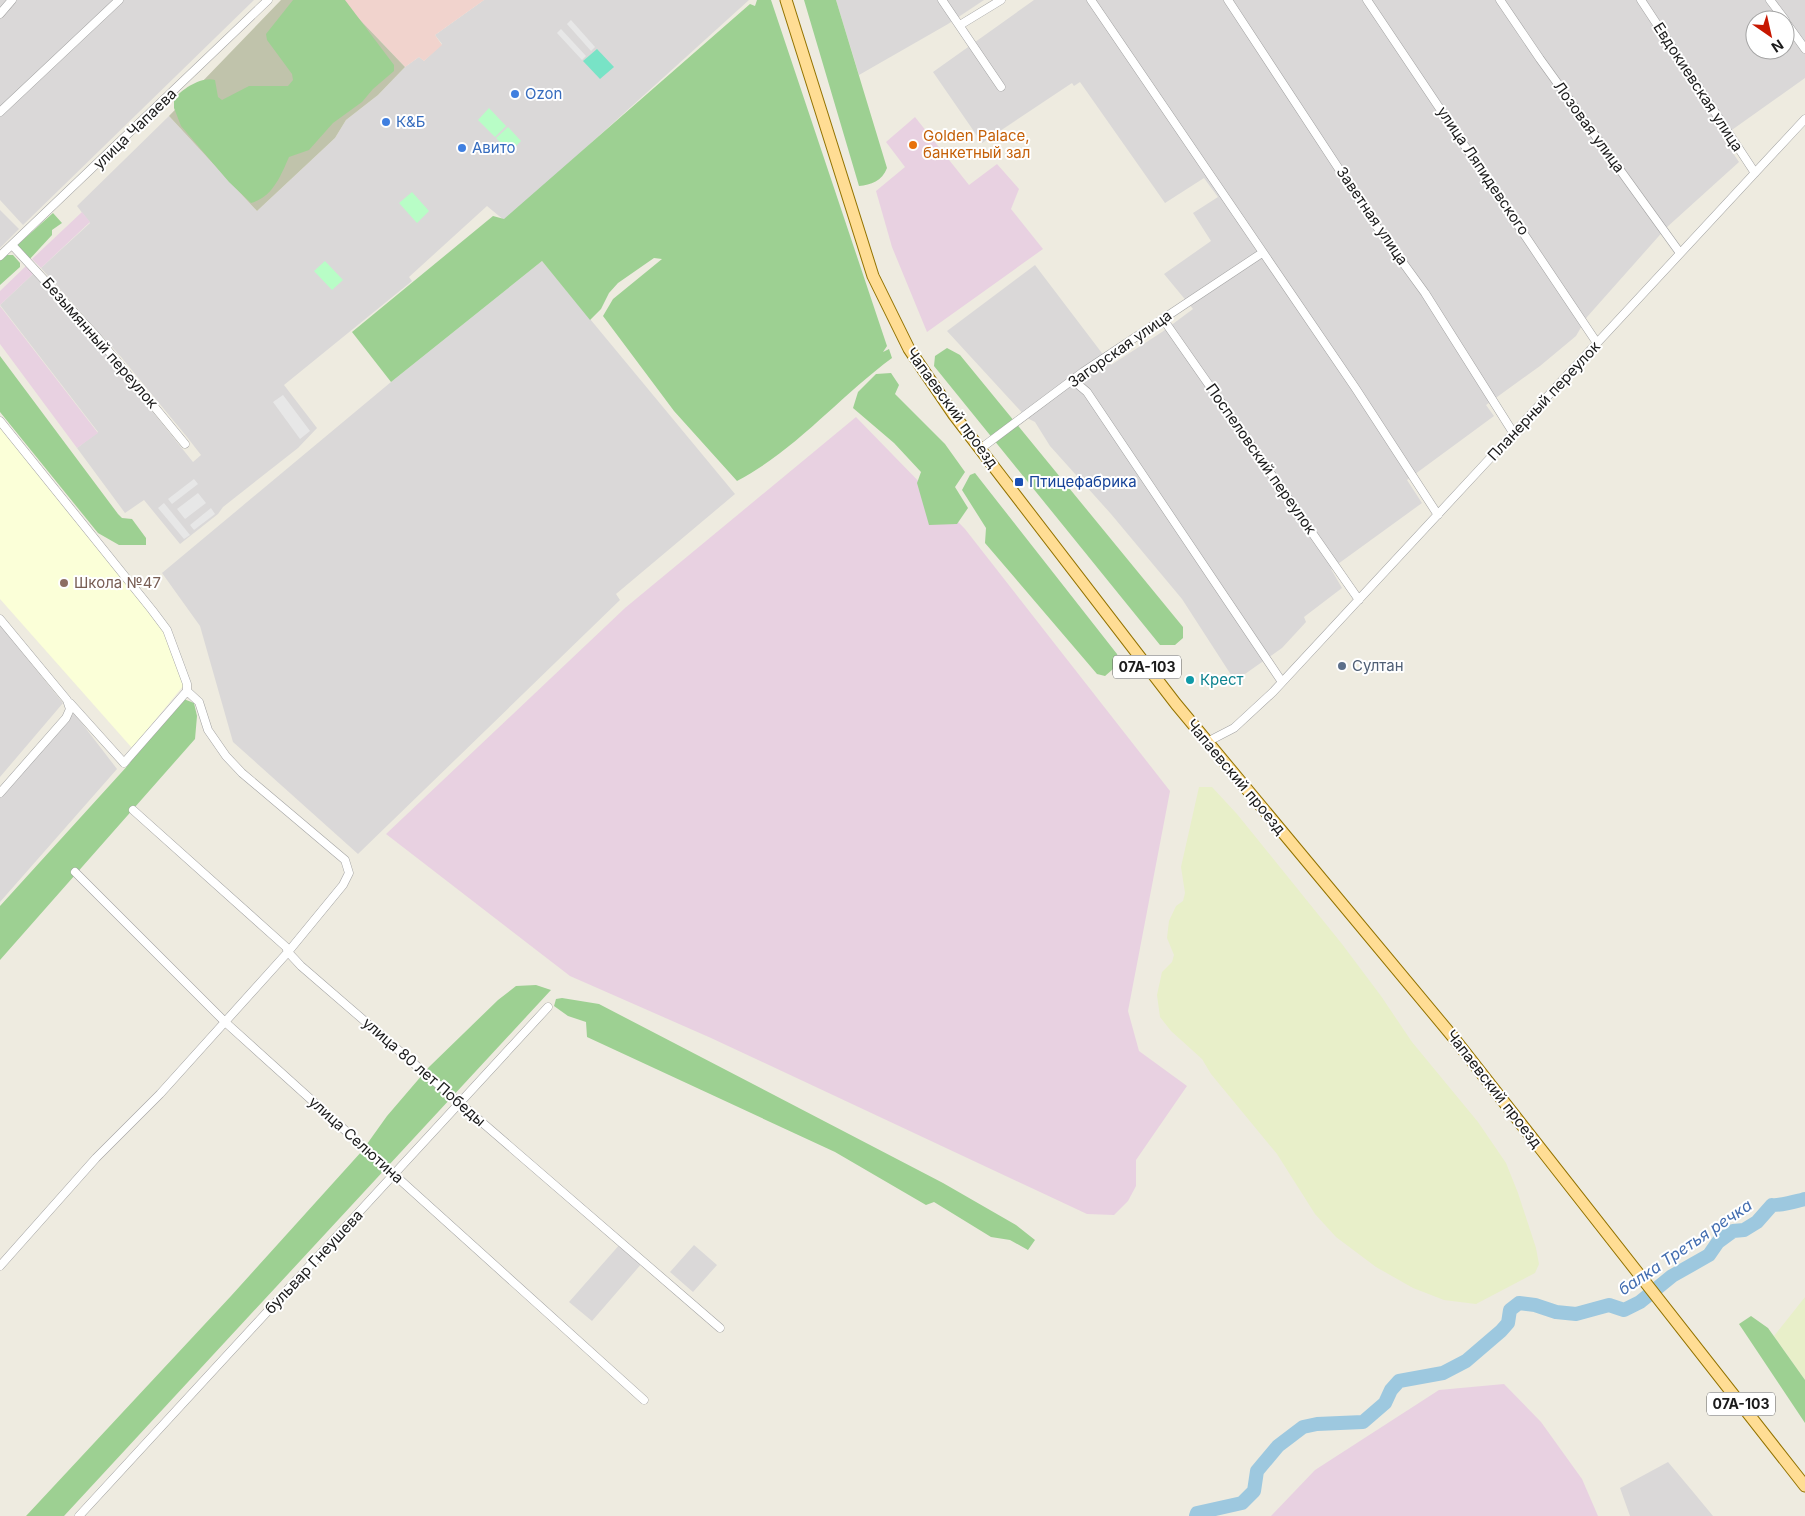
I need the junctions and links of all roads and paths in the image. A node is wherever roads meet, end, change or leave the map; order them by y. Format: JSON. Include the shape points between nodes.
{"nodes":[{"id":1,"x":12,"y":0,"type":"edge"},
{"id":2,"x":119,"y":0,"type":"edge"},
{"id":3,"x":268,"y":0,"type":"edge"},
{"id":4,"x":786,"y":0,"type":"edge"},
{"id":5,"x":942,"y":0,"type":"edge"},
{"id":6,"x":1001,"y":0,"type":"edge"},
{"id":7,"x":1090,"y":0,"type":"edge"},
{"id":8,"x":1228,"y":0,"type":"edge"},
{"id":9,"x":1367,"y":0,"type":"edge"},
{"id":10,"x":1500,"y":0,"type":"edge"},
{"id":11,"x":1640,"y":0,"type":"edge"},
{"id":12,"x":0,"y":14,"type":"edge"},
{"id":13,"x":960,"y":25,"type":"junction"},
{"id":14,"x":1795,"y":34,"type":"edge"},
{"id":15,"x":1805,"y":49,"type":"edge"},
{"id":16,"x":1001,"y":87,"type":"dead end"},
{"id":17,"x":0,"y":112,"type":"edge"},
{"id":18,"x":1805,"y":119,"type":"edge"},
{"id":19,"x":1755,"y":173,"type":"junction"},
{"id":20,"x":12,"y":245,"type":"junction"},
{"id":21,"x":1262,"y":253,"type":"junction"},
{"id":22,"x":1680,"y":253,"type":"junction"},
{"id":23,"x":0,"y":256,"type":"edge"},
{"id":24,"x":1163,"y":319,"type":"junction"},
{"id":25,"x":1597,"y":343,"type":"junction"},
{"id":26,"x":1074,"y":381,"type":"junction"},
{"id":27,"x":0,"y":421,"type":"edge"},
{"id":28,"x":1514,"y":434,"type":"junction"},
{"id":29,"x":185,"y":444,"type":"dead end"},
{"id":30,"x":980,"y":449,"type":"junction"},
{"id":31,"x":1438,"y":515,"type":"junction"},
{"id":32,"x":1359,"y":600,"type":"junction"},
{"id":33,"x":0,"y":619,"type":"edge"},
{"id":34,"x":1282,"y":682,"type":"junction"},
{"id":35,"x":187,"y":691,"type":"junction"},
{"id":36,"x":67,"y":700,"type":"junction"},
{"id":37,"x":1207,"y":742,"type":"junction"},
{"id":38,"x":0,"y":793,"type":"edge"},
{"id":39,"x":133,"y":810,"type":"dead end"},
{"id":40,"x":75,"y":872,"type":"dead end"},
{"id":41,"x":288,"y":952,"type":"junction"},
{"id":42,"x":548,"y":1007,"type":"dead end"},
{"id":43,"x":224,"y":1021,"type":"junction"},
{"id":44,"x":460,"y":1103,"type":"junction"},
{"id":45,"x":394,"y":1174,"type":"junction"},
{"id":46,"x":0,"y":1266,"type":"edge"},
{"id":47,"x":720,"y":1328,"type":"dead end"},
{"id":48,"x":644,"y":1400,"type":"dead end"},
{"id":49,"x":1805,"y":1486,"type":"edge"},
{"id":50,"x":79,"y":1516,"type":"edge"}],
"edges":[{"from":1,"to":12,"type":"street"},
{"from":2,"to":17,"type":"street"},
{"from":3,"to":20,"type":"street","name":"улица Чапаева"},
{"from":4,"to":30,"type":"main road","name":"Чапаевский проезд","number":"07А-103","via":[[873,276],[909,349]]},
{"from":5,"to":13,"type":"street"},
{"from":6,"to":13,"type":"street"},
{"from":7,"to":21,"type":"street"},
{"from":8,"to":28,"type":"street","name":"Заветная улица","via":[[1377,227],[1425,293]]},
{"from":9,"to":25,"type":"street","name":"улица Ляпидевского"},
{"from":10,"to":22,"type":"street","name":"Лозовая улица"},
{"from":11,"to":19,"type":"street","name":"Евдокиевская улица"},
{"from":13,"to":16,"type":"street"},
{"from":14,"to":15,"type":"street"},
{"from":18,"to":19,"type":"street","name":"Планерный переулок"},
{"from":19,"to":22,"type":"street","name":"Планерный переулок"},
{"from":20,"to":23,"type":"street","name":"улица Чапаева"},
{"from":20,"to":29,"type":"street","name":"Безымянный переулок","via":[[98,337]]},
{"from":21,"to":24,"type":"street","name":"Загорская улица"},
{"from":21,"to":31,"type":"street"},
{"from":22,"to":25,"type":"street","name":"Планерный переулок"},
{"from":24,"to":26,"type":"street","name":"Загорская улица"},
{"from":24,"to":32,"type":"street","name":"Поспеловский переулок"},
{"from":25,"to":28,"type":"street","name":"Планерный переулок"},
{"from":26,"to":30,"type":"street","name":"Загорская улица"},
{"from":26,"to":34,"type":"street","via":[[1087,392]]},
{"from":27,"to":35,"type":"street","via":[[167,630]]},
{"from":28,"to":31,"type":"street","name":"Планерный переулок"},
{"from":30,"to":37,"type":"main road","name":"Чапаевский проезд","number":"07А-103"},
{"from":31,"to":32,"type":"street","name":"Планерный переулок"},
{"from":32,"to":34,"type":"street","name":"Планерный переулок"},
{"from":33,"to":36,"type":"street"},
{"from":34,"to":37,"type":"street","name":"Планерный переулок","via":[[1234,728]]},
{"from":35,"to":36,"type":"street","via":[[124,763]]},
{"from":35,"to":41,"type":"street","via":[[199,702],[208,730],[226,756],[345,860],[348,867],[349,873],[343,885]]},
{"from":36,"to":38,"type":"street","via":[[70,709],[66,718]]},
{"from":37,"to":49,"type":"main road","name":"Чапаевский проезд","number":"07А-103","via":[[1453,1037]]},
{"from":39,"to":41,"type":"street","name":"улица 80 лет Победы"},
{"from":40,"to":43,"type":"street","name":"улица Селютина"},
{"from":41,"to":43,"type":"street"},
{"from":41,"to":44,"type":"street","name":"улица 80 лет Победы"},
{"from":42,"to":44,"type":"street","name":"бульвар Гнеушева"},
{"from":43,"to":45,"type":"street","name":"улица Селютина"},
{"from":43,"to":46,"type":"street"},
{"from":44,"to":45,"type":"street","name":"бульвар Гнеушева"},
{"from":44,"to":47,"type":"street","name":"улица 80 лет Победы"},
{"from":45,"to":48,"type":"street","name":"улица Селютина"},
{"from":45,"to":50,"type":"street","name":"бульвар Гнеушева"}]}
